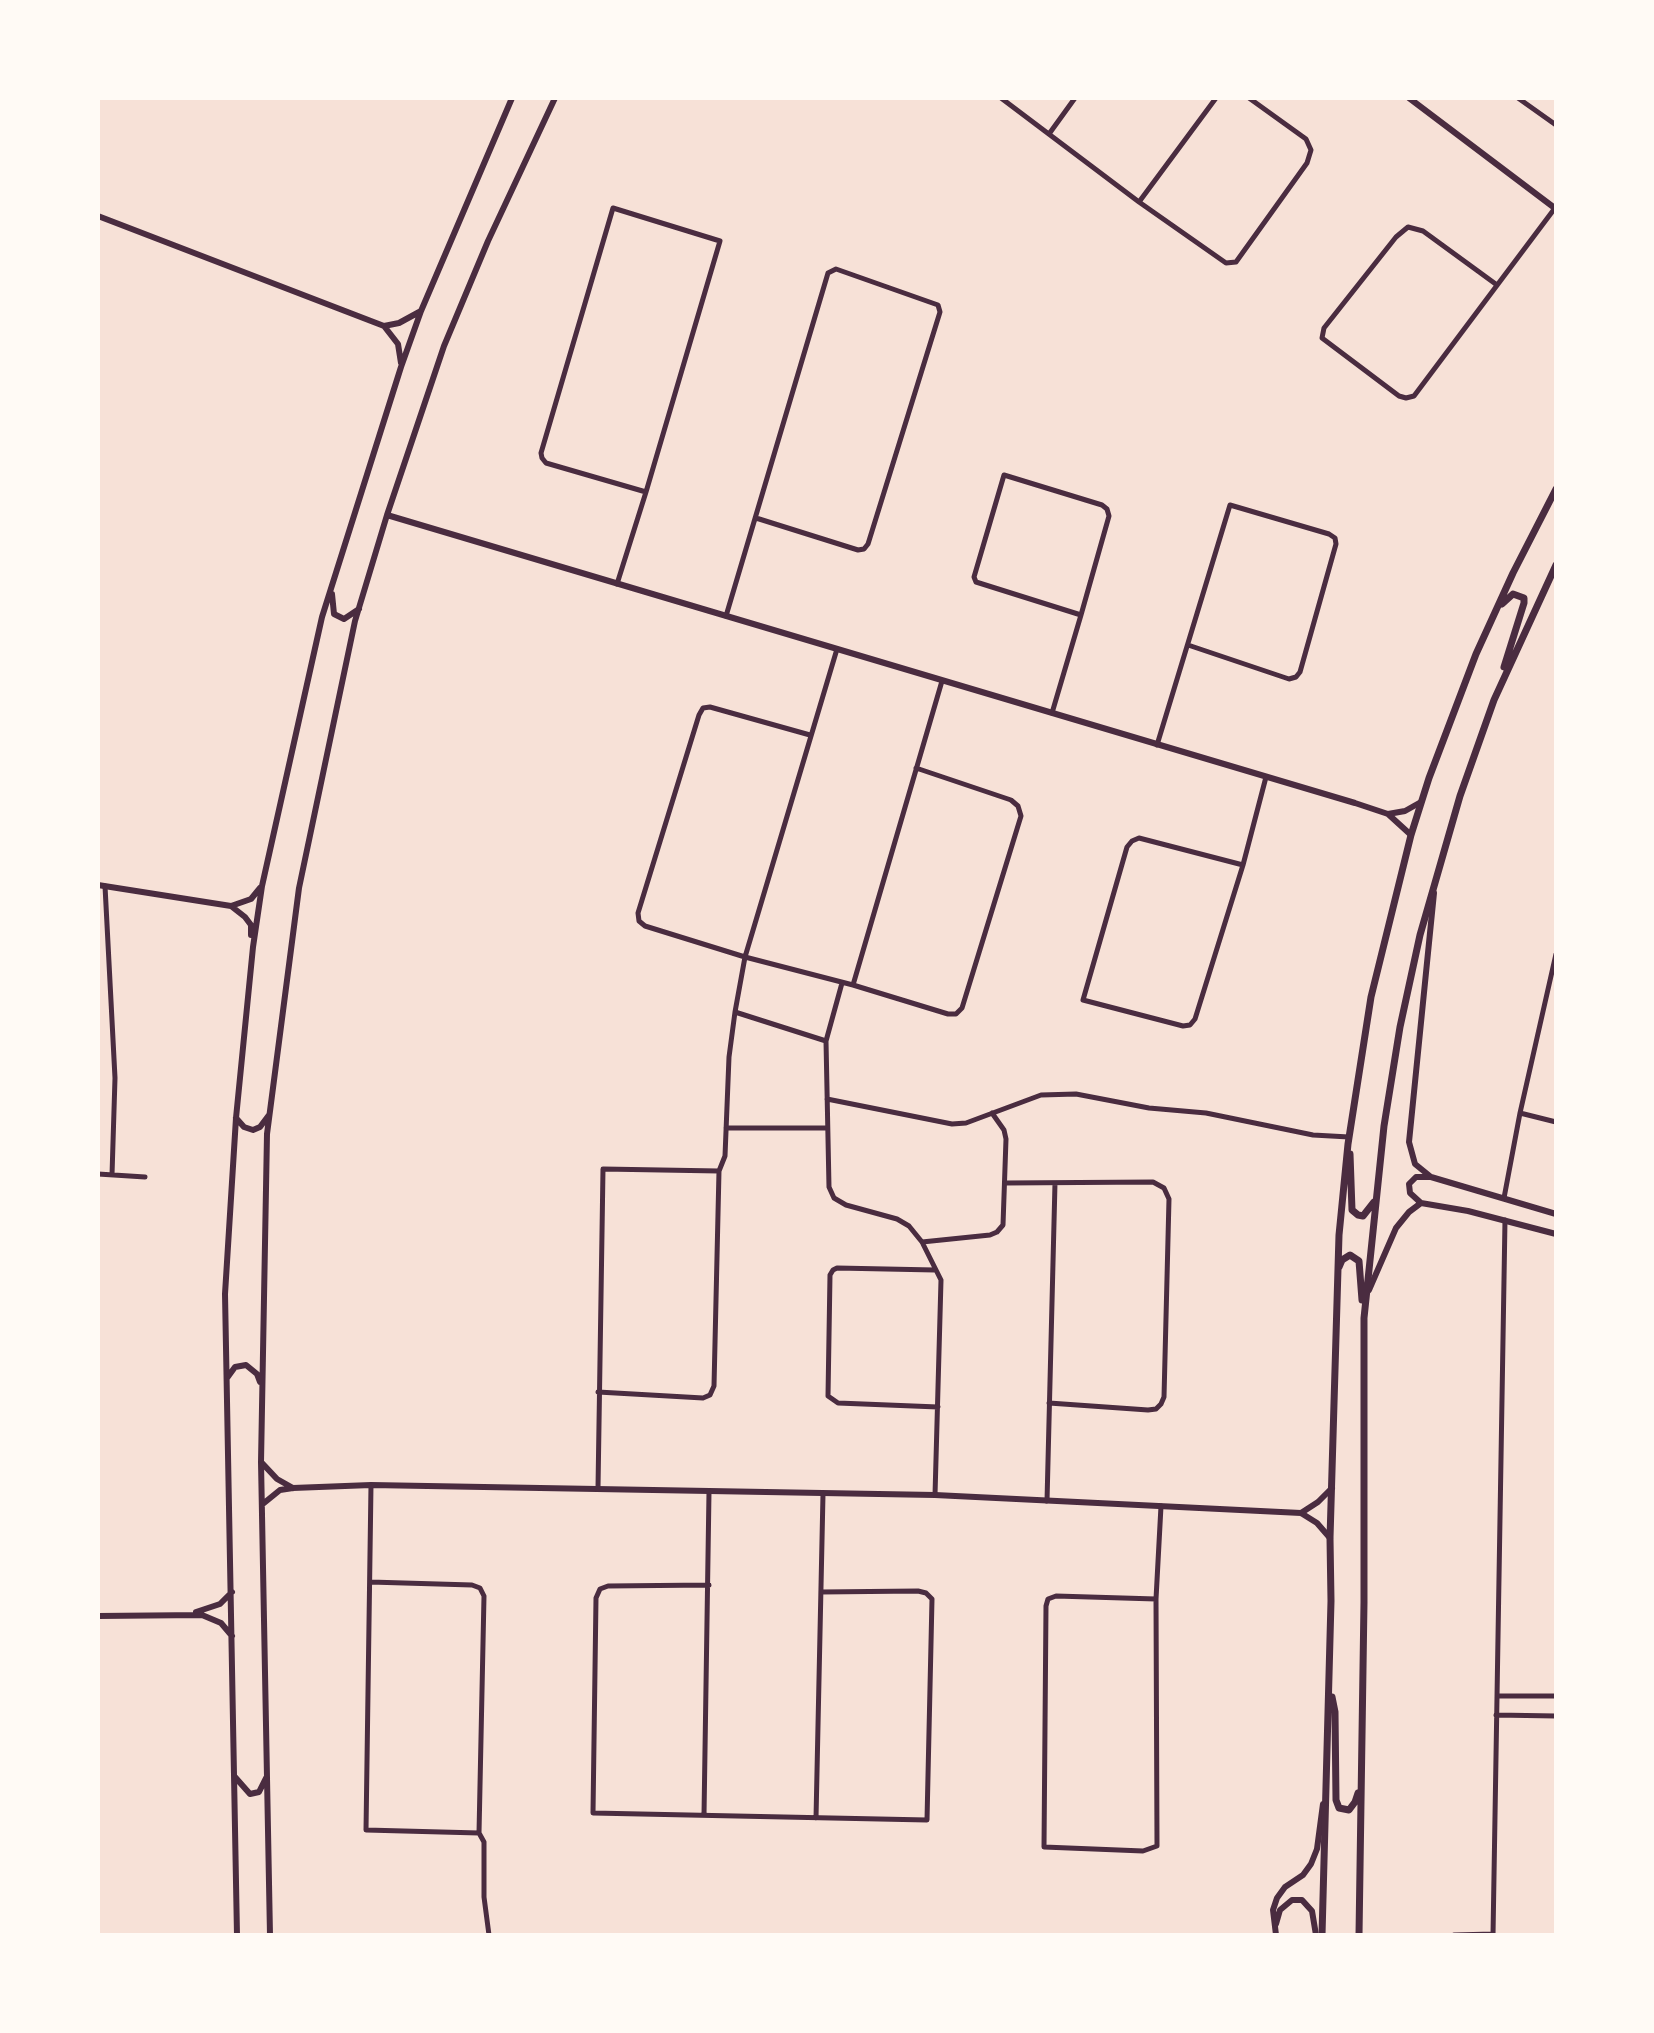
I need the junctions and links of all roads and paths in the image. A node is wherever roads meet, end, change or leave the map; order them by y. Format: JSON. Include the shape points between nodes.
{"nodes":[{"id":1,"x":512,"y":98,"type":"edge"},
{"id":2,"x":555,"y":98,"type":"edge"},
{"id":3,"x":1001,"y":98,"type":"edge"},
{"id":4,"x":1075,"y":98,"type":"edge"},
{"id":5,"x":1216,"y":98,"type":"edge"},
{"id":6,"x":1249,"y":98,"type":"edge"},
{"id":7,"x":1409,"y":98,"type":"edge"},
{"id":8,"x":1518,"y":98,"type":"edge"},
{"id":9,"x":1556,"y":125,"type":"edge"},
{"id":10,"x":1049,"y":134,"type":"junction"},
{"id":11,"x":1139,"y":202,"type":"junction"},
{"id":12,"x":1556,"y":209,"type":"edge"},
{"id":13,"x":98,"y":216,"type":"edge"},
{"id":14,"x":1497,"y":285,"type":"junction"},
{"id":15,"x":421,"y":311,"type":"junction"},
{"id":16,"x":384,"y":326,"type":"junction"},
{"id":17,"x":401,"y":367,"type":"junction"},
{"id":18,"x":1556,"y":489,"type":"edge"},
{"id":19,"x":646,"y":492,"type":"junction"},
{"id":20,"x":387,"y":515,"type":"junction"},
{"id":21,"x":756,"y":518,"type":"junction"},
{"id":22,"x":1556,"y":565,"type":"edge"},
{"id":23,"x":617,"y":584,"type":"junction"},
{"id":24,"x":332,"y":591,"type":"junction"},
{"id":25,"x":359,"y":609,"type":"junction"},
{"id":26,"x":1081,"y":615,"type":"junction"},
{"id":27,"x":726,"y":616,"type":"junction"},
{"id":28,"x":1488,"y":627,"type":"junction"},
{"id":29,"x":1188,"y":645,"type":"junction"},
{"id":30,"x":837,"y":649,"type":"junction"},
{"id":31,"x":942,"y":681,"type":"junction"},
{"id":32,"x":1494,"y":700,"type":"junction"},
{"id":33,"x":1052,"y":713,"type":"junction"},
{"id":34,"x":810,"y":735,"type":"junction"},
{"id":35,"x":1157,"y":745,"type":"junction"},
{"id":36,"x":916,"y":768,"type":"junction"},
{"id":37,"x":1266,"y":777,"type":"junction"},
{"id":38,"x":1421,"y":802,"type":"junction"},
{"id":39,"x":1388,"y":814,"type":"junction"},
{"id":40,"x":1411,"y":835,"type":"junction"},
{"id":41,"x":1243,"y":865,"type":"junction"},
{"id":42,"x":1435,"y":879,"type":"junction"},
{"id":43,"x":101,"y":886,"type":"edge"},
{"id":44,"x":262,"y":886,"type":"junction"},
{"id":45,"x":231,"y":906,"type":"junction"},
{"id":46,"x":253,"y":947,"type":"junction"},
{"id":47,"x":1556,"y":954,"type":"edge"},
{"id":48,"x":745,"y":957,"type":"junction"},
{"id":49,"x":842,"y":983,"type":"junction"},
{"id":50,"x":853,"y":985,"type":"junction"},
{"id":51,"x":735,"y":1012,"type":"junction"},
{"id":52,"x":826,"y":1041,"type":"junction"},
{"id":53,"x":827,"y":1099,"type":"junction"},
{"id":54,"x":271,"y":1112,"type":"junction"},
{"id":55,"x":992,"y":1113,"type":"junction"},
{"id":56,"x":1520,"y":1113,"type":"junction"},
{"id":57,"x":236,"y":1118,"type":"junction"},
{"id":58,"x":1556,"y":1122,"type":"edge"},
{"id":59,"x":726,"y":1128,"type":"junction"},
{"id":60,"x":827,"y":1128,"type":"junction"},
{"id":61,"x":1348,"y":1141,"type":"junction"},
{"id":62,"x":719,"y":1171,"type":"junction"},
{"id":63,"x":98,"y":1174,"type":"edge"},
{"id":64,"x":112,"y":1175,"type":"junction"},
{"id":65,"x":145,"y":1177,"type":"dead end"},
{"id":66,"x":1431,"y":1177,"type":"junction"},
{"id":67,"x":1006,"y":1183,"type":"junction"},
{"id":68,"x":1055,"y":1183,"type":"junction"},
{"id":69,"x":1377,"y":1195,"type":"junction"},
{"id":70,"x":1504,"y":1198,"type":"junction"},
{"id":71,"x":1421,"y":1203,"type":"junction"},
{"id":72,"x":1556,"y":1214,"type":"edge"},
{"id":73,"x":1505,"y":1220,"type":"junction"},
{"id":74,"x":1556,"y":1234,"type":"edge"},
{"id":75,"x":922,"y":1242,"type":"junction"},
{"id":76,"x":936,"y":1270,"type":"junction"},
{"id":77,"x":1337,"y":1271,"type":"junction"},
{"id":78,"x":1366,"y":1297,"type":"junction"},
{"id":79,"x":1364,"y":1318,"type":"junction"},
{"id":80,"x":225,"y":1382,"type":"junction"},
{"id":81,"x":262,"y":1390,"type":"junction"},
{"id":82,"x":598,"y":1392,"type":"junction"},
{"id":83,"x":1049,"y":1403,"type":"junction"},
{"id":84,"x":938,"y":1407,"type":"junction"},
{"id":85,"x":261,"y":1462,"type":"junction"},
{"id":86,"x":371,"y":1485,"type":"junction"},
{"id":87,"x":293,"y":1488,"type":"junction"},
{"id":88,"x":598,"y":1488,"type":"junction"},
{"id":89,"x":1333,"y":1488,"type":"junction"},
{"id":90,"x":709,"y":1492,"type":"junction"},
{"id":91,"x":823,"y":1494,"type":"junction"},
{"id":92,"x":935,"y":1495,"type":"junction"},
{"id":93,"x":1047,"y":1501,"type":"junction"},
{"id":94,"x":264,"y":1503,"type":"junction"},
{"id":95,"x":1161,"y":1506,"type":"junction"},
{"id":96,"x":1301,"y":1513,"type":"junction"},
{"id":97,"x":1330,"y":1538,"type":"junction"},
{"id":98,"x":370,"y":1582,"type":"junction"},
{"id":99,"x":709,"y":1585,"type":"junction"},
{"id":100,"x":232,"y":1592,"type":"junction"},
{"id":101,"x":821,"y":1592,"type":"junction"},
{"id":102,"x":1156,"y":1599,"type":"junction"},
{"id":103,"x":177,"y":1615,"type":"junction"},
{"id":104,"x":98,"y":1616,"type":"edge"},
{"id":105,"x":232,"y":1636,"type":"junction"},
{"id":106,"x":1328,"y":1683,"type":"junction"},
{"id":107,"x":1497,"y":1696,"type":"junction"},
{"id":108,"x":1556,"y":1696,"type":"edge"},
{"id":109,"x":1496,"y":1715,"type":"junction"},
{"id":110,"x":1556,"y":1716,"type":"edge"},
{"id":111,"x":1327,"y":1769,"type":"junction"},
{"id":112,"x":267,"y":1776,"type":"junction"},
{"id":113,"x":235,"y":1777,"type":"junction"},
{"id":114,"x":1361,"y":1784,"type":"junction"},
{"id":115,"x":704,"y":1815,"type":"junction"},
{"id":116,"x":816,"y":1818,"type":"junction"},
{"id":117,"x":479,"y":1833,"type":"junction"},
{"id":118,"x":1276,"y":1932,"type":"edge"},
{"id":119,"x":1493,"y":1934,"type":"edge"},
{"id":120,"x":237,"y":1935,"type":"edge"},
{"id":121,"x":270,"y":1935,"type":"edge"},
{"id":122,"x":489,"y":1935,"type":"edge"},
{"id":123,"x":1316,"y":1935,"type":"edge"},
{"id":124,"x":1322,"y":1935,"type":"edge"},
{"id":125,"x":1359,"y":1935,"type":"edge"},
{"id":126,"x":1454,"y":1935,"type":"edge"}],
"edges":[{"from":1,"to":15,"type":"street"},
{"from":2,"to":20,"type":"street","via":[[444,346]]},
{"from":3,"to":10,"type":"street"},
{"from":4,"to":10,"type":"street"},
{"from":5,"to":11,"type":"street"},
{"from":6,"to":11,"type":"street","via":[[1306,139],[1311,150],[1236,262],[1226,263]]},
{"from":7,"to":12,"type":"street"},
{"from":8,"to":9,"type":"street"},
{"from":10,"to":11,"type":"street"},
{"from":12,"to":14,"type":"street"},
{"from":13,"to":16,"type":"street"},
{"from":14,"to":14,"type":"street","via":[[1411,398],[1399,396],[1322,338],[1322,330],[1408,227],[1423,231]]},
{"from":15,"to":16,"type":"street"},
{"from":15,"to":17,"type":"street"},
{"from":16,"to":17,"type":"street","via":[[398,344]]},
{"from":17,"to":24,"type":"street"},
{"from":18,"to":28,"type":"main road"},
{"from":19,"to":19,"type":"street","via":[[720,241],[613,208],[542,458]]},
{"from":19,"to":23,"type":"street"},
{"from":20,"to":23,"type":"street"},
{"from":20,"to":25,"type":"street"},
{"from":21,"to":21,"type":"street","via":[[828,273],[836,269],[938,305],[936,326],[864,549]]},
{"from":21,"to":27,"type":"street"},
{"from":22,"to":32,"type":"main road"},
{"from":23,"to":27,"type":"street"},
{"from":24,"to":25,"type":"street","via":[[334,614],[344,619]]},
{"from":24,"to":44,"type":"street"},
{"from":25,"to":54,"type":"street","via":[[299,888]]},
{"from":26,"to":26,"type":"street","via":[[1107,509],[1004,475],[976,582]]},
{"from":26,"to":33,"type":"street"},
{"from":27,"to":30,"type":"street"},
{"from":28,"to":32,"type":"main road","via":[[1507,597],[1524,598]]},
{"from":28,"to":38,"type":"main road"},
{"from":29,"to":29,"type":"street","via":[[1230,505],[1335,538],[1296,677]]},
{"from":29,"to":35,"type":"street"},
{"from":30,"to":31,"type":"street"},
{"from":30,"to":34,"type":"street"},
{"from":31,"to":33,"type":"street"},
{"from":31,"to":36,"type":"street"},
{"from":32,"to":42,"type":"main road"},
{"from":33,"to":35,"type":"street"},
{"from":34,"to":48,"type":"street"},
{"from":34,"to":48,"type":"street","via":[[703,708],[638,913],[645,926]]},
{"from":35,"to":37,"type":"street"},
{"from":36,"to":50,"type":"street"},
{"from":36,"to":50,"type":"street","via":[[1011,800],[1021,816],[962,1008],[948,1014]]},
{"from":37,"to":39,"type":"street"},
{"from":37,"to":41,"type":"street"},
{"from":38,"to":39,"type":"street"},
{"from":38,"to":40,"type":"main road"},
{"from":39,"to":40,"type":"street"},
{"from":40,"to":61,"type":"main road","via":[[1371,997]]},
{"from":41,"to":41,"type":"street","via":[[1190,1025],[1083,1000],[1132,841],[1139,838]]},
{"from":42,"to":66,"type":"street","via":[[1409,1142],[1415,1164]]},
{"from":42,"to":69,"type":"main road","via":[[1400,1027]]},
{"from":43,"to":45,"type":"street"},
{"from":43,"to":64,"type":"street","via":[[115,1091]]},
{"from":44,"to":45,"type":"street","via":[[251,899]]},
{"from":44,"to":46,"type":"street"},
{"from":45,"to":46,"type":"street","via":[[251,925]]},
{"from":46,"to":57,"type":"street"},
{"from":47,"to":56,"type":"street"},
{"from":48,"to":49,"type":"street"},
{"from":48,"to":51,"type":"street"},
{"from":49,"to":50,"type":"street"},
{"from":49,"to":52,"type":"street"},
{"from":51,"to":52,"type":"street"},
{"from":51,"to":59,"type":"street"},
{"from":52,"to":53,"type":"street"},
{"from":53,"to":55,"type":"street","via":[[952,1124]]},
{"from":53,"to":60,"type":"street"},
{"from":54,"to":57,"type":"street","via":[[253,1130]]},
{"from":54,"to":81,"type":"street"},
{"from":55,"to":61,"type":"street","via":[[1041,1095],[1076,1094]]},
{"from":55,"to":67,"type":"street","via":[[1006,1135]]},
{"from":56,"to":58,"type":"street"},
{"from":56,"to":70,"type":"street"},
{"from":57,"to":80,"type":"street"},
{"from":59,"to":60,"type":"street"},
{"from":59,"to":62,"type":"street"},
{"from":60,"to":75,"type":"street","via":[[834,1198],[897,1219]]},
{"from":61,"to":69,"type":"main road","via":[[1354,1213],[1368,1213]]},
{"from":61,"to":77,"type":"main road"},
{"from":62,"to":82,"type":"street","via":[[710,1395]]},
{"from":62,"to":82,"type":"street","via":[[603,1169]]},
{"from":63,"to":64,"type":"street"},
{"from":64,"to":65,"type":"street"},
{"from":66,"to":70,"type":"street"},
{"from":66,"to":71,"type":"street","via":[[1416,1177],[1409,1184]]},
{"from":67,"to":68,"type":"street"},
{"from":67,"to":75,"type":"street","via":[[1004,1221],[997,1232]]},
{"from":68,"to":83,"type":"street"},
{"from":68,"to":83,"type":"street","via":[[1153,1182],[1167,1191],[1164,1397],[1156,1409]]},
{"from":69,"to":78,"type":"main road"},
{"from":70,"to":72,"type":"street"},
{"from":71,"to":73,"type":"street"},
{"from":71,"to":78,"type":"street","via":[[1396,1228]]},
{"from":73,"to":74,"type":"street"},
{"from":73,"to":107,"type":"street"},
{"from":75,"to":76,"type":"street"},
{"from":76,"to":84,"type":"street","via":[[942,1290]]},
{"from":76,"to":84,"type":"street","via":[[833,1270],[828,1396],[838,1403]]},
{"from":77,"to":79,"type":"main road","via":[[1346,1257],[1359,1261]]},
{"from":77,"to":89,"type":"main road"},
{"from":78,"to":79,"type":"main road"},
{"from":79,"to":114,"type":"main road"},
{"from":80,"to":81,"type":"street","via":[[235,1367],[246,1365],[257,1374]]},
{"from":80,"to":100,"type":"street"},
{"from":81,"to":85,"type":"street"},
{"from":82,"to":88,"type":"street"},
{"from":83,"to":93,"type":"street"},
{"from":84,"to":92,"type":"street"},
{"from":85,"to":87,"type":"street"},
{"from":85,"to":94,"type":"street"},
{"from":86,"to":87,"type":"street"},
{"from":86,"to":88,"type":"street"},
{"from":86,"to":98,"type":"street"},
{"from":87,"to":94,"type":"street","via":[[280,1490]]},
{"from":88,"to":90,"type":"street"},
{"from":89,"to":96,"type":"street"},
{"from":89,"to":97,"type":"main road"},
{"from":90,"to":91,"type":"street"},
{"from":90,"to":99,"type":"street"},
{"from":91,"to":92,"type":"street"},
{"from":91,"to":101,"type":"street"},
{"from":92,"to":93,"type":"street"},
{"from":93,"to":95,"type":"street"},
{"from":94,"to":112,"type":"street"},
{"from":95,"to":96,"type":"street"},
{"from":95,"to":102,"type":"street"},
{"from":96,"to":97,"type":"street"},
{"from":97,"to":106,"type":"main road"},
{"from":98,"to":117,"type":"street","via":[[472,1585],[484,1596]]},
{"from":98,"to":117,"type":"street","via":[[366,1830]]},
{"from":99,"to":115,"type":"street"},
{"from":99,"to":115,"type":"street","via":[[608,1586],[596,1598],[593,1813]]},
{"from":100,"to":103,"type":"street","via":[[205,1611]]},
{"from":100,"to":105,"type":"street"},
{"from":101,"to":116,"type":"street"},
{"from":101,"to":116,"type":"street","via":[[918,1591],[932,1599],[927,1820]]},
{"from":102,"to":102,"type":"street","via":[[1157,1846],[1143,1851],[1044,1847],[1048,1599]]},
{"from":103,"to":104,"type":"street"},
{"from":103,"to":105,"type":"street","via":[[215,1619]]},
{"from":105,"to":113,"type":"street"},
{"from":106,"to":111,"type":"main road"},
{"from":106,"to":114,"type":"main road","via":[[1335,1712],[1339,1808],[1349,1810]]},
{"from":107,"to":108,"type":"street"},
{"from":107,"to":109,"type":"street"},
{"from":109,"to":110,"type":"street"},
{"from":109,"to":119,"type":"street"},
{"from":111,"to":118,"type":"street","via":[[1317,1849],[1303,1875],[1277,1898]]},
{"from":111,"to":124,"type":"main road"},
{"from":112,"to":113,"type":"street","via":[[259,1792],[250,1794]]},
{"from":112,"to":121,"type":"street"},
{"from":113,"to":120,"type":"street"},
{"from":114,"to":125,"type":"main road"},
{"from":115,"to":116,"type":"street"},
{"from":117,"to":122,"type":"street","via":[[484,1842]]},
{"from":118,"to":123,"type":"street","via":[[1280,1910],[1292,1900],[1302,1900],[1312,1911]]},
{"from":119,"to":126,"type":"street"}]}
